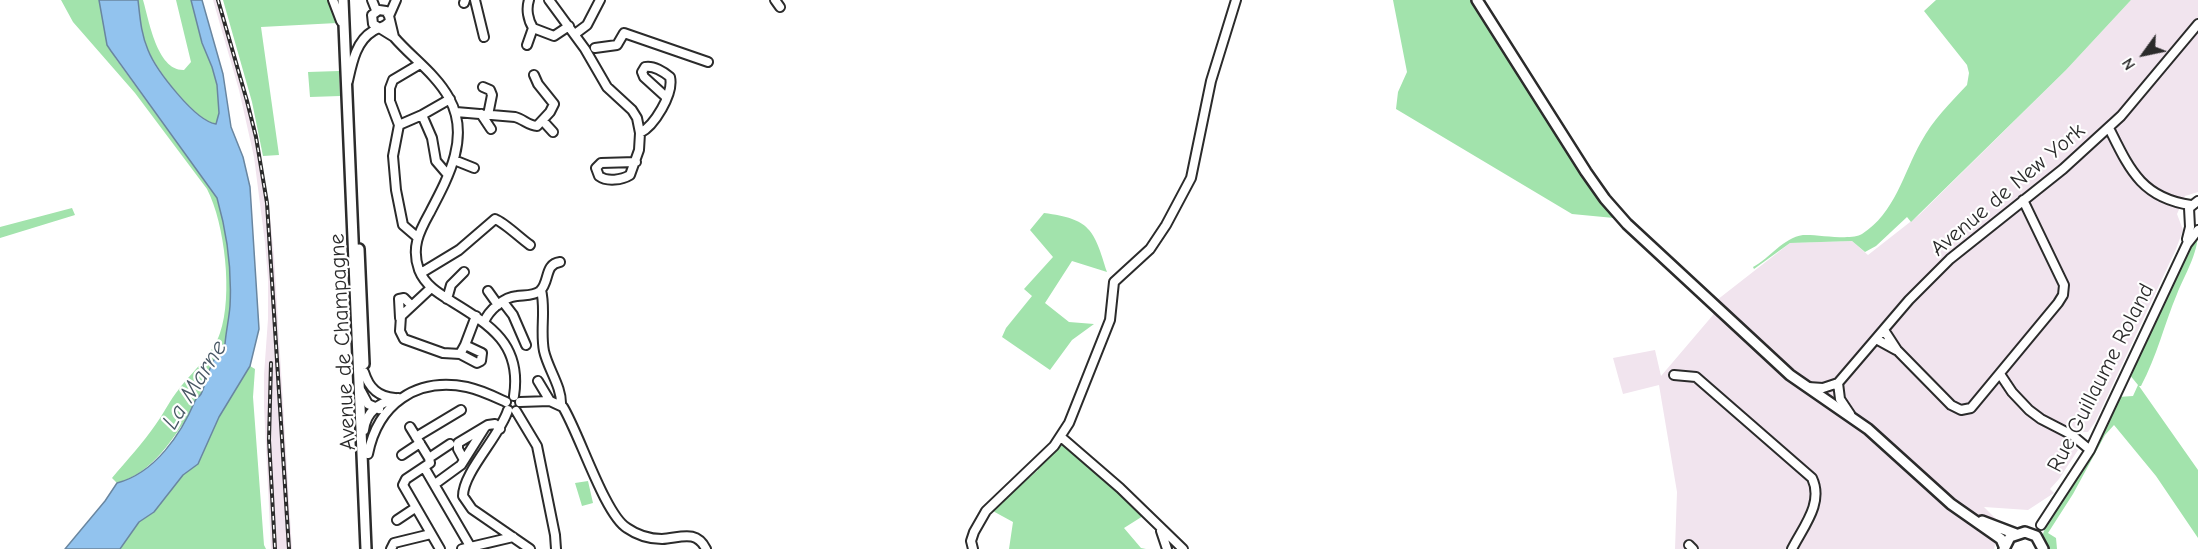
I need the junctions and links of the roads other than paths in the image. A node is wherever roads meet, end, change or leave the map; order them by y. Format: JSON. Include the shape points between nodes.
{"nodes":[{"id":1,"x":333,"y":0,"type":"edge"},
{"id":2,"x":344,"y":0,"type":"edge"},
{"id":3,"x":372,"y":0,"type":"edge"},
{"id":4,"x":396,"y":0,"type":"edge"},
{"id":5,"x":476,"y":0,"type":"edge"},
{"id":6,"x":529,"y":0,"type":"edge"},
{"id":7,"x":549,"y":0,"type":"edge"},
{"id":8,"x":600,"y":0,"type":"edge"},
{"id":9,"x":1236,"y":0,"type":"edge"},
{"id":10,"x":1477,"y":0,"type":"edge"},
{"id":11,"x":376,"y":10,"type":"junction"},
{"id":12,"x":389,"y":19,"type":"junction"},
{"id":13,"x":2198,"y":24,"type":"edge"},
{"id":14,"x":569,"y":26,"type":"junction"},
{"id":15,"x":381,"y":28,"type":"junction"},
{"id":16,"x":533,"y":28,"type":"junction"},
{"id":17,"x":575,"y":34,"type":"junction"},
{"id":18,"x":345,"y":35,"type":"junction"},
{"id":19,"x":394,"y":37,"type":"junction"},
{"id":20,"x":484,"y":37,"type":"dead end"},
{"id":21,"x":527,"y":45,"type":"dead end"},
{"id":22,"x":595,"y":48,"type":"dead end"},
{"id":23,"x":708,"y":62,"type":"dead end"},
{"id":24,"x":420,"y":64,"type":"junction"},
{"id":25,"x":534,"y":75,"type":"dead end"},
{"id":26,"x":347,"y":86,"type":"junction"},
{"id":27,"x":483,"y":87,"type":"dead end"},
{"id":28,"x":666,"y":97,"type":"dead end"},
{"id":29,"x":450,"y":99,"type":"junction"},
{"id":30,"x":456,"y":112,"type":"junction"},
{"id":31,"x":422,"y":115,"type":"junction"},
{"id":32,"x":484,"y":115,"type":"junction"},
{"id":33,"x":543,"y":121,"type":"junction"},
{"id":34,"x":399,"y":125,"type":"junction"},
{"id":35,"x":2109,"y":128,"type":"junction"},
{"id":36,"x":491,"y":129,"type":"dead end"},
{"id":37,"x":554,"y":132,"type":"dead end"},
{"id":38,"x":349,"y":133,"type":"junction"},
{"id":39,"x":640,"y":133,"type":"junction"},
{"id":40,"x":454,"y":160,"type":"junction"},
{"id":41,"x":636,"y":162,"type":"junction"},
{"id":42,"x":474,"y":168,"type":"dead end"},
{"id":43,"x":448,"y":176,"type":"junction"},
{"id":44,"x":2023,"y":200,"type":"junction"},
{"id":45,"x":2170,"y":200,"type":"junction"},
{"id":46,"x":2195,"y":203,"type":"edge"},
{"id":47,"x":2189,"y":218,"type":"junction"},
{"id":48,"x":2198,"y":227,"type":"edge"},
{"id":49,"x":417,"y":237,"type":"junction"},
{"id":50,"x":2187,"y":244,"type":"junction"},
{"id":51,"x":530,"y":245,"type":"dead end"},
{"id":52,"x":561,"y":262,"type":"dead end"},
{"id":53,"x":464,"y":272,"type":"dead end"},
{"id":54,"x":421,"y":273,"type":"junction"},
{"id":55,"x":431,"y":288,"type":"junction"},
{"id":56,"x":541,"y":290,"type":"junction"},
{"id":57,"x":488,"y":291,"type":"dead end"},
{"id":58,"x":447,"y":299,"type":"junction"},
{"id":59,"x":501,"y":303,"type":"junction"},
{"id":60,"x":411,"y":305,"type":"junction"},
{"id":61,"x":476,"y":316,"type":"junction"},
{"id":62,"x":400,"y":319,"type":"junction"},
{"id":63,"x":484,"y":322,"type":"junction"},
{"id":64,"x":1884,"y":330,"type":"junction"},
{"id":65,"x":1876,"y":339,"type":"junction"},
{"id":66,"x":465,"y":345,"type":"junction"},
{"id":67,"x":526,"y":345,"type":"dead end"},
{"id":68,"x":1897,"y":350,"type":"junction"},
{"id":69,"x":460,"y":354,"type":"junction"},
{"id":70,"x":364,"y":372,"type":"junction"},
{"id":71,"x":2000,"y":374,"type":"junction"},
{"id":72,"x":1674,"y":375,"type":"dead end"},
{"id":73,"x":538,"y":381,"type":"dead end"},
{"id":74,"x":1838,"y":382,"type":"junction"},
{"id":75,"x":359,"y":384,"type":"junction"},
{"id":76,"x":1993,"y":384,"type":"junction"},
{"id":77,"x":1805,"y":386,"type":"junction"},
{"id":78,"x":2012,"y":392,"type":"junction"},
{"id":79,"x":402,"y":398,"type":"junction"},
{"id":80,"x":517,"y":399,"type":"junction"},
{"id":81,"x":366,"y":401,"type":"junction"},
{"id":82,"x":550,"y":401,"type":"junction"},
{"id":83,"x":561,"y":405,"type":"junction"},
{"id":84,"x":391,"y":406,"type":"junction"},
{"id":85,"x":510,"y":407,"type":"junction"},
{"id":86,"x":375,"y":408,"type":"junction"},
{"id":87,"x":461,"y":410,"type":"dead end"},
{"id":88,"x":367,"y":418,"type":"junction"},
{"id":89,"x":1855,"y":419,"type":"junction"},
{"id":90,"x":410,"y":427,"type":"dead end"},
{"id":91,"x":485,"y":427,"type":"junction"},
{"id":92,"x":500,"y":429,"type":"junction"},
{"id":93,"x":2072,"y":435,"type":"junction"},
{"id":94,"x":1061,"y":437,"type":"junction"},
{"id":95,"x":2095,"y":439,"type":"junction"},
{"id":96,"x":418,"y":440,"type":"junction"},
{"id":97,"x":450,"y":444,"type":"dead end"},
{"id":98,"x":2090,"y":450,"type":"junction"},
{"id":99,"x":365,"y":451,"type":"junction"},
{"id":100,"x":402,"y":455,"type":"dead end"},
{"id":101,"x":429,"y":458,"type":"junction"},
{"id":102,"x":464,"y":460,"type":"junction"},
{"id":103,"x":424,"y":467,"type":"junction"},
{"id":104,"x":435,"y":484,"type":"junction"},
{"id":105,"x":415,"y":508,"type":"junction"},
{"id":106,"x":1971,"y":517,"type":"junction"},
{"id":107,"x":397,"y":520,"type":"dead end"},
{"id":108,"x":2042,"y":525,"type":"junction"},
{"id":109,"x":1161,"y":528,"type":"junction"},
{"id":110,"x":2021,"y":533,"type":"junction"},
{"id":111,"x":431,"y":534,"type":"junction"},
{"id":112,"x":513,"y":537,"type":"junction"},
{"id":113,"x":701,"y":540,"type":"junction"},
{"id":114,"x":2043,"y":546,"type":"edge"},
{"id":115,"x":466,"y":547,"type":"edge"},
{"id":116,"x":2004,"y":548,"type":"edge"},
{"id":117,"x":366,"y":549,"type":"edge"},
{"id":118,"x":372,"y":549,"type":"edge"},
{"id":119,"x":391,"y":549,"type":"edge"},
{"id":120,"x":440,"y":549,"type":"edge"},
{"id":121,"x":530,"y":549,"type":"edge"},
{"id":122,"x":557,"y":549,"type":"edge"},
{"id":123,"x":698,"y":549,"type":"edge"},
{"id":124,"x":706,"y":549,"type":"edge"},
{"id":125,"x":973,"y":549,"type":"edge"},
{"id":126,"x":1167,"y":549,"type":"edge"},
{"id":127,"x":1183,"y":549,"type":"edge"},
{"id":128,"x":1792,"y":549,"type":"edge"}],
"edges":[{"from":1,"to":18,"type":"street"},
{"from":2,"to":18,"type":"main road"},
{"from":3,"to":11,"type":"street"},
{"from":4,"to":12,"type":"street"},
{"from":5,"to":20,"type":"street"},
{"from":6,"to":16,"type":"street","via":[[528,16]]},
{"from":7,"to":14,"type":"street"},
{"from":8,"to":17,"type":"street","via":[[587,25]]},
{"from":9,"to":94,"type":"street","via":[[1211,81],[1191,178],[1150,249],[1116,278],[1107,328]]},
{"from":10,"to":77,"type":"main road","via":[[1586,172],[1616,212],[1680,275]]},
{"from":11,"to":12,"type":"street","via":[[384,10]]},
{"from":11,"to":15,"type":"street","via":[[371,21]]},
{"from":12,"to":15,"type":"street"},
{"from":12,"to":19,"type":"street"},
{"from":13,"to":35,"type":"street","name":"Avenue de New York"},
{"from":14,"to":16,"type":"street","via":[[554,36]]},
{"from":14,"to":17,"type":"street"},
{"from":15,"to":19,"type":"street"},
{"from":15,"to":26,"type":"street","via":[[359,46]]},
{"from":16,"to":21,"type":"street"},
{"from":17,"to":39,"type":"street","via":[[607,87],[634,114]]},
{"from":18,"to":26,"type":"main road"},
{"from":19,"to":24,"type":"street"},
{"from":22,"to":23,"type":"street","via":[[617,45],[624,33]]},
{"from":24,"to":29,"type":"street"},
{"from":24,"to":34,"type":"street","via":[[390,84],[390,101]]},
{"from":25,"to":33,"type":"street","via":[[554,104]]},
{"from":26,"to":38,"type":"main road"},
{"from":27,"to":32,"type":"street","via":[[492,95]]},
{"from":28,"to":39,"type":"street","via":[[657,118]]},
{"from":29,"to":30,"type":"street"},
{"from":29,"to":31,"type":"street"},
{"from":30,"to":32,"type":"street"},
{"from":30,"to":40,"type":"street","via":[[459,135]]},
{"from":31,"to":34,"type":"street"},
{"from":31,"to":43,"type":"street","via":[[436,161]]},
{"from":32,"to":33,"type":"street","via":[[515,117],[534,127]]},
{"from":32,"to":36,"type":"street"},
{"from":33,"to":37,"type":"street"},
{"from":34,"to":49,"type":"street","via":[[393,152],[395,185],[404,225]]},
{"from":35,"to":44,"type":"street","name":"Avenue de New York"},
{"from":35,"to":45,"type":"street","via":[[2138,181]]},
{"from":38,"to":70,"type":"main road","name":"Avenue de Champagne"},
{"from":38,"to":75,"type":"main road"},
{"from":39,"to":41,"type":"street"},
{"from":40,"to":42,"type":"street"},
{"from":40,"to":43,"type":"street"},
{"from":41,"to":41,"type":"street","via":[[630,175],[623,178],[603,179],[596,168],[606,162]]},
{"from":43,"to":49,"type":"street"},
{"from":44,"to":64,"type":"street","name":"Avenue de New York","via":[[1950,259]]},
{"from":44,"to":71,"type":"street","via":[[2065,291]]},
{"from":45,"to":46,"type":"street"},
{"from":45,"to":47,"type":"street"},
{"from":46,"to":47,"type":"street","name":"Rue Guillaume Roland"},
{"from":47,"to":48,"type":"street"},
{"from":47,"to":50,"type":"street","name":"Rue Guillaume Roland"},
{"from":48,"to":50,"type":"street","name":"Rue Guillaume Roland"},
{"from":49,"to":54,"type":"street","via":[[416,257]]},
{"from":50,"to":95,"type":"street","name":"Rue Guillaume Roland"},
{"from":51,"to":54,"type":"street","via":[[495,219],[459,250]]},
{"from":52,"to":56,"type":"street","via":[[550,267]]},
{"from":53,"to":58,"type":"street","via":[[451,285]]},
{"from":54,"to":55,"type":"street"},
{"from":55,"to":58,"type":"street"},
{"from":55,"to":60,"type":"street"},
{"from":56,"to":59,"type":"street","via":[[512,296]]},
{"from":56,"to":83,"type":"street","via":[[543,345]]},
{"from":57,"to":59,"type":"street"},
{"from":58,"to":61,"type":"street"},
{"from":59,"to":63,"type":"street"},
{"from":59,"to":67,"type":"street","via":[[513,315]]},
{"from":60,"to":62,"type":"street"},
{"from":60,"to":62,"type":"street","via":[[404,298],[399,299]]},
{"from":61,"to":63,"type":"street"},
{"from":61,"to":66,"type":"street"},
{"from":62,"to":69,"type":"street","via":[[404,339],[446,354]]},
{"from":63,"to":80,"type":"street","via":[[499,336],[511,357]]},
{"from":64,"to":65,"type":"street","name":"Avenue de New York"},
{"from":64,"to":68,"type":"street"},
{"from":65,"to":68,"type":"street"},
{"from":65,"to":74,"type":"street","name":"Avenue de New York"},
{"from":66,"to":69,"type":"street"},
{"from":66,"to":69,"type":"street","via":[[482,353],[480,361]]},
{"from":68,"to":76,"type":"street","via":[[1956,409],[1971,408]]},
{"from":70,"to":79,"type":"street","via":[[378,394]]},
{"from":70,"to":81,"type":"main road","name":"Avenue de Champagne"},
{"from":71,"to":76,"type":"street"},
{"from":71,"to":78,"type":"street"},
{"from":72,"to":128,"type":"street","via":[[1696,378],[1812,478],[1816,504]]},
{"from":73,"to":82,"type":"street"},
{"from":74,"to":77,"type":"street","via":[[1823,388]]},
{"from":74,"to":89,"type":"street","via":[[1840,399]]},
{"from":75,"to":81,"type":"street"},
{"from":75,"to":99,"type":"main road"},
{"from":76,"to":78,"type":"street"},
{"from":77,"to":89,"type":"main road"},
{"from":78,"to":93,"type":"street","via":[[2041,419]]},
{"from":79,"to":84,"type":"street"},
{"from":79,"to":85,"type":"street","via":[[425,388],[450,385],[477,390]]},
{"from":79,"to":86,"type":"street"},
{"from":80,"to":82,"type":"street"},
{"from":80,"to":85,"type":"street","via":[[509,398]]},
{"from":80,"to":85,"type":"street","via":[[520,407]]},
{"from":81,"to":86,"type":"street"},
{"from":81,"to":88,"type":"main road","name":"Avenue de Champagne"},
{"from":82,"to":83,"type":"street"},
{"from":83,"to":113,"type":"street","via":[[621,524],[652,538],[687,535]]},
{"from":84,"to":86,"type":"street"},
{"from":84,"to":99,"type":"street"},
{"from":85,"to":92,"type":"street"},
{"from":85,"to":122,"type":"street","via":[[532,435],[538,450]]},
{"from":86,"to":88,"type":"street"},
{"from":87,"to":96,"type":"street"},
{"from":88,"to":99,"type":"main road","name":"Avenue de Champagne"},
{"from":89,"to":106,"type":"main road"},
{"from":90,"to":96,"type":"street"},
{"from":91,"to":92,"type":"street","via":[[495,424]]},
{"from":91,"to":102,"type":"street"},
{"from":91,"to":102,"type":"street","via":[[458,443]]},
{"from":92,"to":112,"type":"street","via":[[469,477],[463,496],[472,509]]},
{"from":93,"to":95,"type":"street"},
{"from":93,"to":98,"type":"street"},
{"from":94,"to":109,"type":"street"},
{"from":94,"to":125,"type":"street","via":[[986,511],[974,532]]},
{"from":95,"to":98,"type":"street","name":"Rue Guillaume Roland"},
{"from":96,"to":100,"type":"street"},
{"from":96,"to":101,"type":"street"},
{"from":97,"to":101,"type":"street"},
{"from":98,"to":108,"type":"street","name":"Rue Guillaume Roland"},
{"from":99,"to":117,"type":"main road"},
{"from":99,"to":118,"type":"main road","name":"Avenue de Champagne"},
{"from":101,"to":103,"type":"street"},
{"from":102,"to":104,"type":"street"},
{"from":103,"to":104,"type":"street"},
{"from":103,"to":105,"type":"street","via":[[403,485]]},
{"from":104,"to":115,"type":"street"},
{"from":105,"to":107,"type":"street"},
{"from":105,"to":111,"type":"street"},
{"from":106,"to":110,"type":"main road"},
{"from":106,"to":116,"type":"main road","via":[[2001,539]]},
{"from":108,"to":110,"type":"street"},
{"from":108,"to":114,"type":"street"},
{"from":109,"to":126,"type":"street"},
{"from":109,"to":127,"type":"street"},
{"from":110,"to":114,"type":"main road","via":[[2036,536]]},
{"from":110,"to":116,"type":"main road","via":[[2010,537]]},
{"from":111,"to":119,"type":"street","via":[[394,543]]},
{"from":111,"to":120,"type":"street"},
{"from":112,"to":115,"type":"street"},
{"from":112,"to":121,"type":"street"},
{"from":113,"to":123,"type":"street"},
{"from":113,"to":124,"type":"street"}]}
